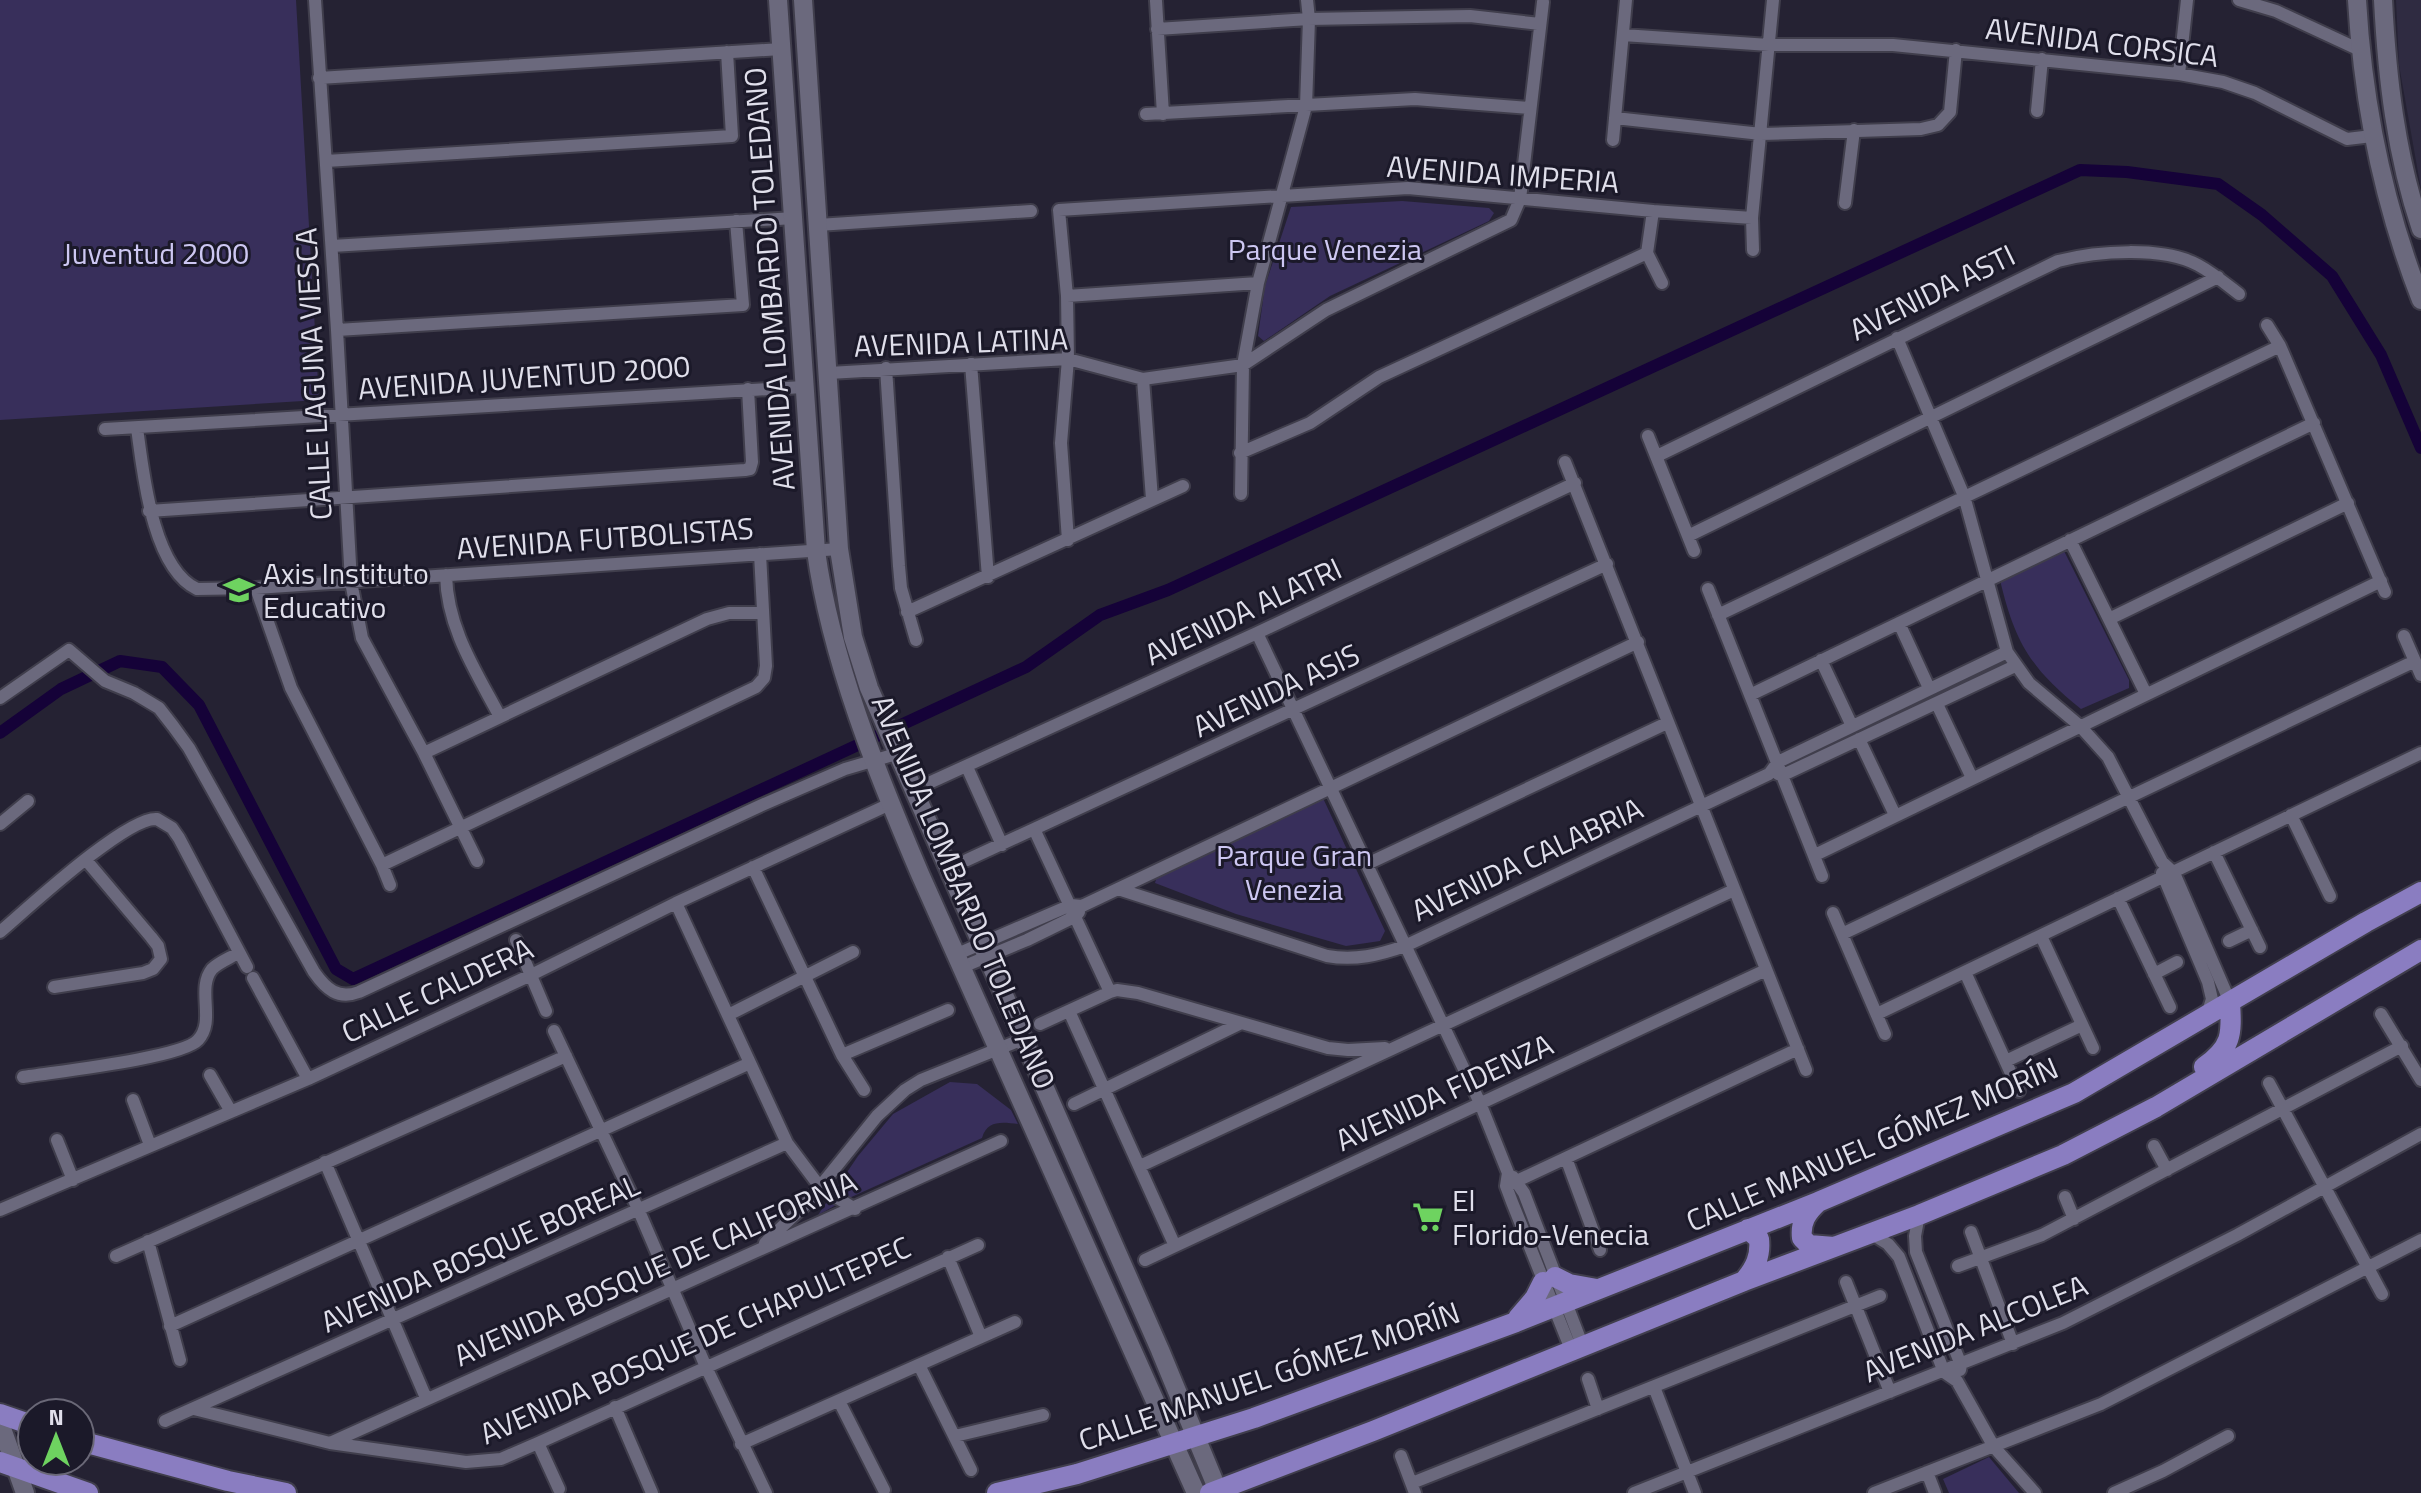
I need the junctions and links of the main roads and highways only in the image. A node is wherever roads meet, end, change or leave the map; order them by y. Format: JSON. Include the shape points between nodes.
{"nodes":[{"id":1,"x":778,"y":0,"type":"edge"},
{"id":2,"x":803,"y":0,"type":"edge"},
{"id":3,"x":2357,"y":0,"type":"edge"},
{"id":4,"x":2383,"y":0,"type":"edge"},
{"id":5,"x":782,"y":53,"type":"junction"},
{"id":6,"x":811,"y":120,"type":"junction"},
{"id":7,"x":791,"y":175,"type":"junction"},
{"id":8,"x":818,"y":225,"type":"junction"},
{"id":9,"x":2421,"y":229,"type":"edge"},
{"id":10,"x":2421,"y":300,"type":"edge"},
{"id":11,"x":2421,"y":892,"type":"edge"},
{"id":12,"x":2421,"y":950,"type":"edge"},
{"id":13,"x":2230,"y":1002,"type":"junction"},
{"id":14,"x":2156,"y":1107,"type":"junction"},
{"id":15,"x":1818,"y":1202,"type":"junction"},
{"id":16,"x":1748,"y":1229,"type":"junction"},
{"id":17,"x":1837,"y":1246,"type":"junction"},
{"id":18,"x":1744,"y":1281,"type":"junction"},
{"id":19,"x":1597,"y":1289,"type":"junction"},
{"id":20,"x":1516,"y":1322,"type":"junction"},
{"id":21,"x":0,"y":1423,"type":"edge"},
{"id":22,"x":1197,"y":1436,"type":"junction"},
{"id":23,"x":1175,"y":1443,"type":"junction"},
{"id":24,"x":96,"y":1445,"type":"edge"},
{"id":25,"x":9,"y":1466,"type":"edge"},
{"id":26,"x":1216,"y":1492,"type":"edge"},
{"id":27,"x":25,"y":1493,"type":"edge"},
{"id":28,"x":88,"y":1493,"type":"edge"},
{"id":29,"x":286,"y":1493,"type":"edge"},
{"id":30,"x":997,"y":1493,"type":"edge"},
{"id":31,"x":1196,"y":1493,"type":"edge"}],
"edges":[{"from":1,"to":5,"type":"main road","name":"AVENIDA LOMBARDO TOLEDANO"},
{"from":2,"to":6,"type":"main road","name":"AVENIDA LOMBARDO TOLEDANO"},
{"from":3,"to":10,"type":"main road","via":[[2372,136]]},
{"from":4,"to":9,"type":"main road","via":[[2399,140]]},
{"from":5,"to":6,"type":"main road","via":[[794,111]]},
{"from":5,"to":7,"type":"main road","name":"AVENIDA LOMBARDO TOLEDANO"},
{"from":6,"to":8,"type":"main road","name":"AVENIDA LOMBARDO TOLEDANO"},
{"from":7,"to":8,"type":"main road","via":[[809,188]]},
{"from":7,"to":23,"type":"main road","name":"AVENIDA LOMBARDO TOLEDANO","via":[[816,551],[828,623],[890,804]]},
{"from":8,"to":22,"type":"main road","name":"AVENIDA LOMBARDO TOLEDANO","via":[[839,549],[853,637],[894,749]]},
{"from":11,"to":13,"type":"main road","name":"CALLE MANUEL GÓMEZ MORÍN"},
{"from":12,"to":14,"type":"main road"},
{"from":13,"to":14,"type":"main road","via":[[2226,1047]]},
{"from":13,"to":15,"type":"main road","name":"CALLE MANUEL GÓMEZ MORÍN","via":[[2074,1093]]},
{"from":14,"to":17,"type":"main road","via":[[2063,1155]]},
{"from":15,"to":16,"type":"main road","name":"CALLE MANUEL GÓMEZ MORÍN"},
{"from":15,"to":17,"type":"main road","via":[[1804,1219],[1802,1238],[1809,1245]]},
{"from":16,"to":18,"type":"main road","via":[[1759,1239],[1759,1253]]},
{"from":16,"to":19,"type":"main road","name":"CALLE MANUEL GÓMEZ MORÍN"},
{"from":17,"to":18,"type":"main road"},
{"from":18,"to":26,"type":"main road"},
{"from":19,"to":20,"type":"main road","name":"CALLE MANUEL GÓMEZ MORÍN"},
{"from":19,"to":20,"type":"main road","via":[[1549,1280]]},
{"from":20,"to":22,"type":"main road","name":"CALLE MANUEL GÓMEZ MORÍN"},
{"from":21,"to":25,"type":"main road"},
{"from":22,"to":23,"type":"main road","name":"CALLE MANUEL GÓMEZ MORÍN"},
{"from":22,"to":26,"type":"main road","name":"AVENIDA LOMBARDO TOLEDANO"},
{"from":23,"to":30,"type":"main road","name":"CALLE MANUEL GÓMEZ MORÍN"},
{"from":23,"to":31,"type":"main road","name":"AVENIDA LOMBARDO TOLEDANO"},
{"from":24,"to":29,"type":"main road"},
{"from":25,"to":27,"type":"main road"},
{"from":25,"to":28,"type":"main road"}]}
